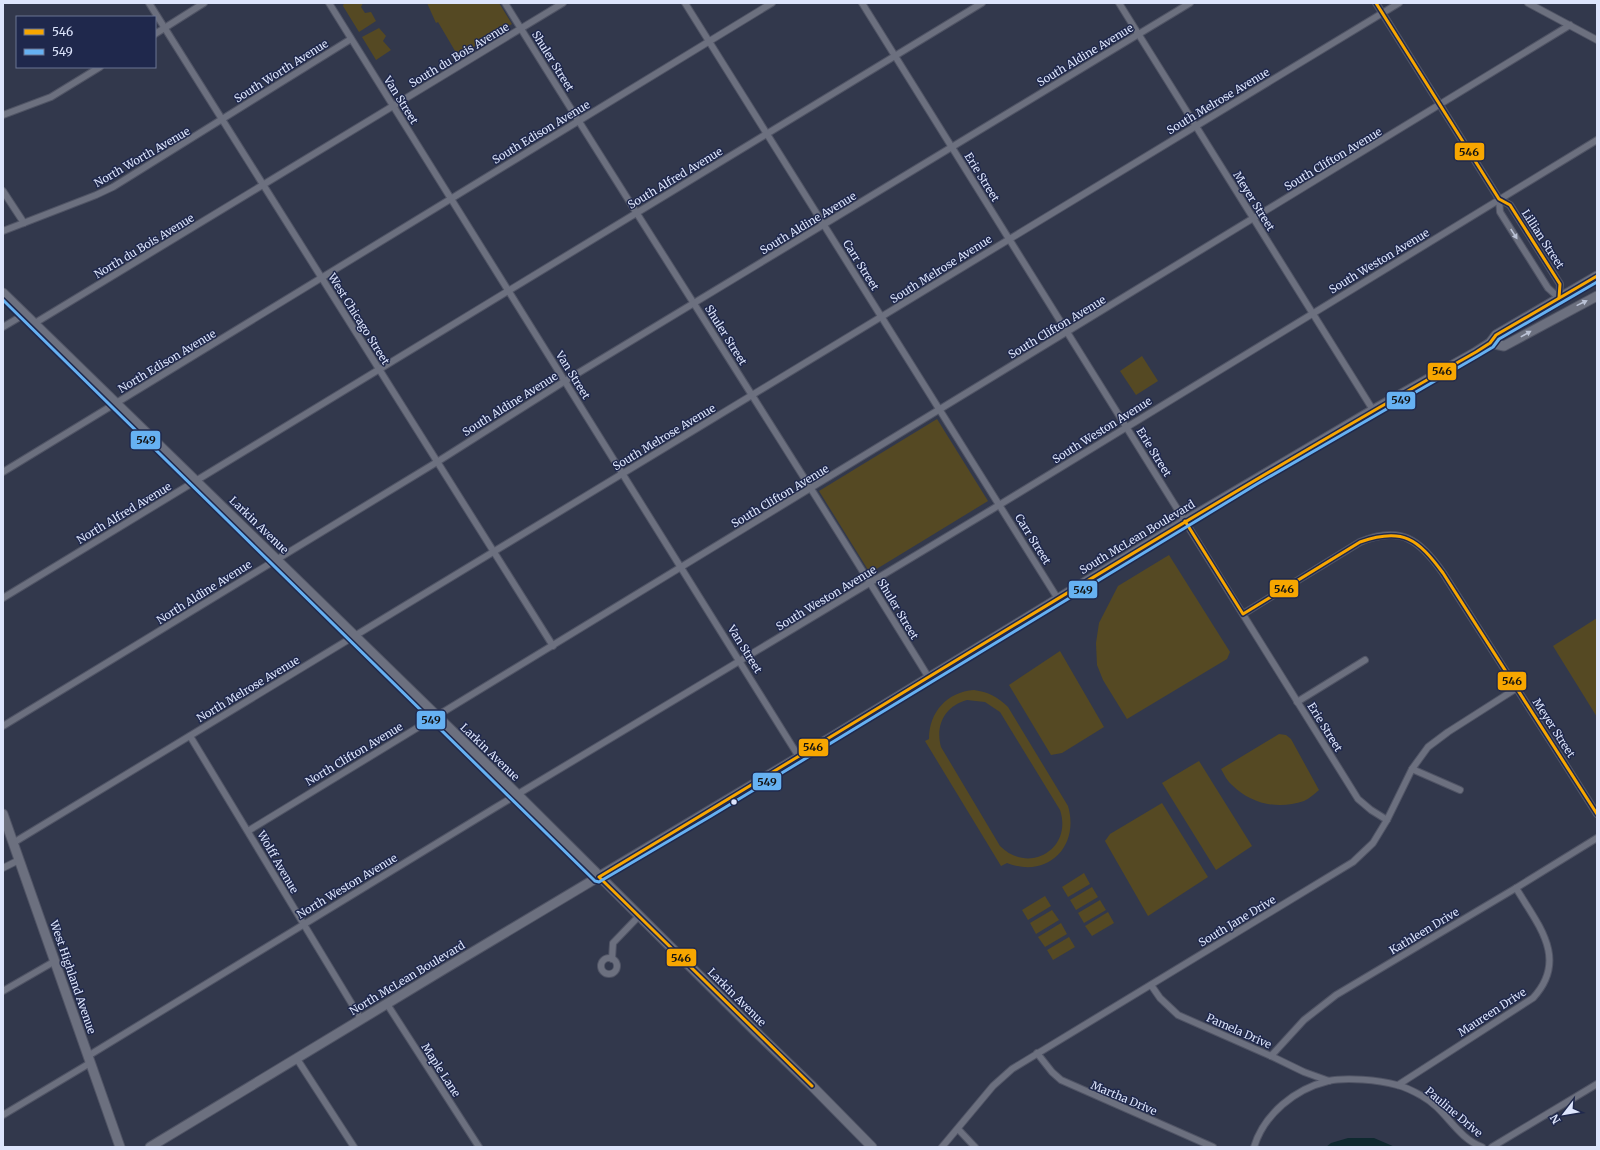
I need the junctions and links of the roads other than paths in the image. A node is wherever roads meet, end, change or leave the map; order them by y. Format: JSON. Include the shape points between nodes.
{"nodes":[{"id":1,"x":149,"y":3,"type":"edge"},
{"id":2,"x":204,"y":3,"type":"edge"},
{"id":3,"x":329,"y":3,"type":"edge"},
{"id":4,"x":505,"y":3,"type":"edge"},
{"id":5,"x":563,"y":3,"type":"edge"},
{"id":6,"x":685,"y":3,"type":"edge"},
{"id":7,"x":772,"y":3,"type":"edge"},
{"id":8,"x":862,"y":3,"type":"edge"},
{"id":9,"x":982,"y":3,"type":"edge"},
{"id":10,"x":1118,"y":3,"type":"edge"},
{"id":11,"x":1190,"y":3,"type":"edge"},
{"id":12,"x":1376,"y":3,"type":"edge"},
{"id":13,"x":1399,"y":3,"type":"edge"},
{"id":14,"x":1528,"y":3,"type":"edge"},
{"id":15,"x":1383,"y":13,"type":"junction"},
{"id":16,"x":1570,"y":25,"type":"junction"},
{"id":17,"x":165,"y":28,"type":"junction"},
{"id":18,"x":521,"y":29,"type":"junction"},
{"id":19,"x":156,"y":33,"type":"edge"},
{"id":20,"x":1138,"y":34,"type":"junction"},
{"id":21,"x":351,"y":39,"type":"junction"},
{"id":22,"x":1597,"y":40,"type":"edge"},
{"id":23,"x":709,"y":41,"type":"junction"},
{"id":24,"x":894,"y":56,"type":"junction"},
{"id":25,"x":98,"y":68,"type":"edge"},
{"id":26,"x":1441,"y":105,"type":"junction"},
{"id":27,"x":393,"y":106,"type":"junction"},
{"id":28,"x":3,"y":115,"type":"edge"},
{"id":29,"x":222,"y":121,"type":"junction"},
{"id":30,"x":579,"y":121,"type":"junction"},
{"id":31,"x":1196,"y":127,"type":"junction"},
{"id":32,"x":767,"y":134,"type":"junction"},
{"id":33,"x":1597,"y":140,"type":"edge"},
{"id":34,"x":951,"y":147,"type":"junction"},
{"id":35,"x":263,"y":185,"type":"junction"},
{"id":36,"x":3,"y":191,"type":"edge"},
{"id":37,"x":450,"y":198,"type":"junction"},
{"id":38,"x":1500,"y":199,"type":"junction"},
{"id":39,"x":636,"y":213,"type":"junction"},
{"id":40,"x":1253,"y":219,"type":"junction"},
{"id":41,"x":24,"y":223,"type":"junction"},
{"id":42,"x":824,"y":225,"type":"junction"},
{"id":43,"x":3,"y":231,"type":"edge"},
{"id":44,"x":1009,"y":239,"type":"junction"},
{"id":45,"x":1597,"y":276,"type":"edge"},
{"id":46,"x":321,"y":278,"type":"junction"},
{"id":47,"x":508,"y":290,"type":"junction"},
{"id":48,"x":3,"y":293,"type":"edge"},
{"id":49,"x":1597,"y":296,"type":"edge"},
{"id":50,"x":1559,"y":298,"type":"junction"},
{"id":51,"x":694,"y":304,"type":"junction"},
{"id":52,"x":1312,"y":313,"type":"junction"},
{"id":53,"x":25,"y":314,"type":"junction"},
{"id":54,"x":882,"y":317,"type":"junction"},
{"id":55,"x":35,"y":324,"type":"junction"},
{"id":56,"x":3,"y":327,"type":"edge"},
{"id":57,"x":1068,"y":332,"type":"junction"},
{"id":58,"x":1490,"y":343,"type":"junction"},
{"id":59,"x":379,"y":370,"type":"junction"},
{"id":60,"x":565,"y":381,"type":"junction"},
{"id":61,"x":752,"y":395,"type":"junction"},
{"id":62,"x":117,"y":403,"type":"junction"},
{"id":63,"x":940,"y":409,"type":"junction"},
{"id":64,"x":1373,"y":410,"type":"junction"},
{"id":65,"x":1126,"y":426,"type":"junction"},
{"id":66,"x":437,"y":462,"type":"junction"},
{"id":67,"x":3,"y":472,"type":"edge"},
{"id":68,"x":622,"y":473,"type":"junction"},
{"id":69,"x":196,"y":481,"type":"junction"},
{"id":70,"x":812,"y":488,"type":"junction"},
{"id":71,"x":1000,"y":504,"type":"junction"},
{"id":72,"x":1185,"y":521,"type":"junction"},
{"id":73,"x":494,"y":553,"type":"junction"},
{"id":74,"x":276,"y":559,"type":"junction"},
{"id":75,"x":682,"y":567,"type":"junction"},
{"id":76,"x":870,"y":583,"type":"junction"},
{"id":77,"x":3,"y":598,"type":"edge"},
{"id":78,"x":1058,"y":599,"type":"junction"},
{"id":79,"x":1243,"y":614,"type":"junction"},
{"id":80,"x":355,"y":636,"type":"junction"},
{"id":81,"x":553,"y":646,"type":"junction"},
{"id":82,"x":1365,"y":660,"type":"dead end"},
{"id":83,"x":740,"y":661,"type":"junction"},
{"id":84,"x":929,"y":678,"type":"junction"},
{"id":85,"x":1517,"y":688,"type":"junction"},
{"id":86,"x":1297,"y":702,"type":"junction"},
{"id":87,"x":436,"y":716,"type":"junction"},
{"id":88,"x":3,"y":726,"type":"edge"},
{"id":89,"x":617,"y":735,"type":"joint"},
{"id":90,"x":190,"y":736,"type":"junction"},
{"id":91,"x":799,"y":758,"type":"junction"},
{"id":92,"x":1412,"y":769,"type":"junction"},
{"id":93,"x":1460,"y":790,"type":"dead end"},
{"id":94,"x":517,"y":794,"type":"junction"},
{"id":95,"x":3,"y":814,"type":"edge"},
{"id":96,"x":1597,"y":814,"type":"edge"},
{"id":97,"x":1387,"y":820,"type":"junction"},
{"id":98,"x":248,"y":831,"type":"junction"},
{"id":99,"x":676,"y":831,"type":"joint"},
{"id":100,"x":1597,"y":838,"type":"edge"},
{"id":101,"x":13,"y":844,"type":"junction"},
{"id":102,"x":19,"y":860,"type":"junction"},
{"id":103,"x":3,"y":868,"type":"edge"},
{"id":104,"x":599,"y":877,"type":"junction"},
{"id":105,"x":1516,"y":888,"type":"junction"},
{"id":106,"x":639,"y":916,"type":"junction"},
{"id":107,"x":304,"y":925,"type":"junction"},
{"id":108,"x":612,"y":958,"type":"dead end"},
{"id":109,"x":55,"y":962,"type":"junction"},
{"id":110,"x":1151,"y":984,"type":"junction"},
{"id":111,"x":3,"y":991,"type":"edge"},
{"id":112,"x":387,"y":1004,"type":"junction"},
{"id":113,"x":361,"y":1019,"type":"junction"},
{"id":114,"x":1037,"y":1053,"type":"junction"},
{"id":115,"x":1271,"y":1056,"type":"junction"},
{"id":116,"x":89,"y":1059,"type":"junction"},
{"id":117,"x":296,"y":1059,"type":"junction"},
{"id":118,"x":1329,"y":1081,"type":"junction"},
{"id":119,"x":1597,"y":1084,"type":"edge"},
{"id":120,"x":1398,"y":1085,"type":"junction"},
{"id":121,"x":3,"y":1115,"type":"edge"},
{"id":122,"x":958,"y":1129,"type":"junction"},
{"id":123,"x":120,"y":1147,"type":"edge"},
{"id":124,"x":150,"y":1147,"type":"edge"},
{"id":125,"x":354,"y":1147,"type":"edge"},
{"id":126,"x":479,"y":1147,"type":"edge"},
{"id":127,"x":872,"y":1147,"type":"edge"},
{"id":128,"x":942,"y":1147,"type":"edge"},
{"id":129,"x":976,"y":1147,"type":"edge"},
{"id":130,"x":1213,"y":1147,"type":"edge"},
{"id":131,"x":1254,"y":1147,"type":"edge"},
{"id":132,"x":1482,"y":1147,"type":"edge"},
{"id":133,"x":1492,"y":1147,"type":"edge"}],
"edges":[{"from":1,"to":17,"type":"street","name":"West Chicago Street"},
{"from":2,"to":17,"type":"street"},
{"from":3,"to":21,"type":"street","name":"Van Street"},
{"from":4,"to":18,"type":"street","name":"Shuler Street"},
{"from":5,"to":18,"type":"street","name":"South du Bois Avenue"},
{"from":6,"to":23,"type":"street","name":"Carr Street"},
{"from":7,"to":23,"type":"street","name":"South Edison Avenue"},
{"from":8,"to":24,"type":"street","name":"Erie Street"},
{"from":9,"to":24,"type":"street","name":"South Alfred Avenue"},
{"from":10,"to":20,"type":"street","name":"Meyer Street"},
{"from":11,"to":20,"type":"street","name":"South Aldine Avenue"},
{"from":12,"to":15,"type":"street","name":"Lillian Street"},
{"from":13,"to":15,"type":"street","name":"South Melrose Avenue"},
{"from":14,"to":16,"type":"street"},
{"from":15,"to":26,"type":"street","name":"Lillian Street"},
{"from":15,"to":31,"type":"street","name":"South Melrose Avenue"},
{"from":16,"to":22,"type":"street"},
{"from":16,"to":26,"type":"street","name":"South Clifton Avenue"},
{"from":17,"to":19,"type":"street"},
{"from":17,"to":29,"type":"street","name":"West Chicago Street"},
{"from":18,"to":27,"type":"street","name":"South du Bois Avenue"},
{"from":18,"to":30,"type":"street","name":"Shuler Street"},
{"from":20,"to":31,"type":"street","name":"Meyer Street"},
{"from":20,"to":34,"type":"street","name":"South Aldine Avenue"},
{"from":21,"to":27,"type":"street","name":"Van Street"},
{"from":21,"to":29,"type":"street","name":"South Worth Avenue"},
{"from":23,"to":30,"type":"street","name":"South Edison Avenue"},
{"from":23,"to":32,"type":"street","name":"Carr Street"},
{"from":24,"to":32,"type":"street","name":"South Alfred Avenue"},
{"from":24,"to":34,"type":"street","name":"Erie Street"},
{"from":25,"to":28,"type":"street","via":[[51,97]]},
{"from":26,"to":38,"type":"street","name":"Lillian Street"},
{"from":26,"to":40,"type":"street","name":"South Clifton Avenue"},
{"from":27,"to":35,"type":"street","name":"South du Bois Avenue"},
{"from":27,"to":37,"type":"street","name":"Van Street"},
{"from":29,"to":35,"type":"street","name":"West Chicago Street"},
{"from":29,"to":41,"type":"street","name":"North Worth Avenue","via":[[108,190]]},
{"from":30,"to":37,"type":"street","name":"South Edison Avenue"},
{"from":30,"to":39,"type":"street","name":"Shuler Street"},
{"from":31,"to":40,"type":"street","name":"Meyer Street"},
{"from":31,"to":44,"type":"street","name":"South Melrose Avenue"},
{"from":32,"to":39,"type":"street","name":"South Alfred Avenue"},
{"from":32,"to":42,"type":"street","name":"Carr Street"},
{"from":33,"to":38,"type":"street","name":"South Weston Avenue"},
{"from":34,"to":42,"type":"street","name":"South Aldine Avenue"},
{"from":34,"to":44,"type":"street","name":"Erie Street"},
{"from":35,"to":46,"type":"street","name":"West Chicago Street"},
{"from":35,"to":55,"type":"street","name":"North du Bois Avenue"},
{"from":36,"to":41,"type":"street"},
{"from":37,"to":46,"type":"street","name":"South Edison Avenue"},
{"from":37,"to":47,"type":"street","name":"Van Street"},
{"from":38,"to":50,"type":"street","name":"Lillian Street","one_way":true,"via":[[1500,212],[1548,288]]},
{"from":38,"to":50,"type":"street","name":"Lillian Street","via":[[1510,205],[1560,284]]},
{"from":38,"to":52,"type":"street","name":"South Weston Avenue"},
{"from":39,"to":47,"type":"street","name":"South Alfred Avenue"},
{"from":39,"to":51,"type":"street","name":"Shuler Street"},
{"from":40,"to":52,"type":"street","name":"Meyer Street"},
{"from":40,"to":57,"type":"street","name":"South Clifton Avenue"},
{"from":41,"to":43,"type":"street","name":"North Worth Avenue"},
{"from":42,"to":51,"type":"street","name":"South Aldine Avenue"},
{"from":42,"to":54,"type":"street","name":"Carr Street"},
{"from":44,"to":54,"type":"street","name":"South Melrose Avenue"},
{"from":44,"to":57,"type":"street","name":"Erie Street"},
{"from":45,"to":50,"type":"main road","name":"South McLean Boulevard"},
{"from":46,"to":59,"type":"street","name":"West Chicago Street"},
{"from":46,"to":62,"type":"street","name":"North Edison Avenue"},
{"from":47,"to":59,"type":"street","name":"South Alfred Avenue"},
{"from":47,"to":60,"type":"street","name":"Van Street"},
{"from":48,"to":53,"type":"main road","name":"Larkin Avenue"},
{"from":58,"to":49,"type":"main road","one_way":true,"via":[[1504,346]]},
{"from":50,"to":58,"type":"main road","name":"South McLean Boulevard","via":[[1496,335]]},
{"from":51,"to":60,"type":"street","name":"South Aldine Avenue"},
{"from":51,"to":61,"type":"street","name":"Shuler Street"},
{"from":52,"to":64,"type":"street","name":"Meyer Street"},
{"from":52,"to":65,"type":"street","name":"South Weston Avenue"},
{"from":53,"to":55,"type":"main road","name":"Larkin Avenue"},
{"from":53,"to":56,"type":"street"},
{"from":54,"to":61,"type":"street","name":"South Melrose Avenue"},
{"from":54,"to":63,"type":"street","name":"Carr Street"},
{"from":55,"to":62,"type":"main road","name":"Larkin Avenue"},
{"from":57,"to":63,"type":"street","name":"South Clifton Avenue"},
{"from":57,"to":65,"type":"street","name":"Erie Street"},
{"from":58,"to":64,"type":"main road","name":"South McLean Boulevard"},
{"from":59,"to":66,"type":"street","name":"West Chicago Street"},
{"from":59,"to":69,"type":"street","name":"North Alfred Avenue"},
{"from":60,"to":66,"type":"street","name":"South Aldine Avenue"},
{"from":60,"to":68,"type":"street","name":"Van Street"},
{"from":61,"to":68,"type":"street","name":"South Melrose Avenue"},
{"from":61,"to":70,"type":"street","name":"Shuler Street"},
{"from":62,"to":67,"type":"street","name":"North Edison Avenue"},
{"from":62,"to":69,"type":"main road","name":"Larkin Avenue"},
{"from":63,"to":70,"type":"street","name":"South Clifton Avenue"},
{"from":63,"to":71,"type":"street","name":"Carr Street"},
{"from":64,"to":72,"type":"main road","name":"South McLean Boulevard"},
{"from":65,"to":71,"type":"street","name":"South Weston Avenue"},
{"from":65,"to":72,"type":"street","name":"Erie Street"},
{"from":66,"to":73,"type":"street","name":"West Chicago Street"},
{"from":66,"to":74,"type":"street","name":"North Aldine Avenue"},
{"from":68,"to":73,"type":"street","name":"South Melrose Avenue"},
{"from":68,"to":75,"type":"street","name":"Van Street"},
{"from":69,"to":74,"type":"main road","name":"Larkin Avenue"},
{"from":69,"to":77,"type":"street","name":"North Alfred Avenue"},
{"from":70,"to":75,"type":"street","name":"South Clifton Avenue"},
{"from":70,"to":76,"type":"street","name":"Shuler Street"},
{"from":71,"to":76,"type":"street","name":"South Weston Avenue"},
{"from":71,"to":78,"type":"street","name":"Carr Street"},
{"from":72,"to":78,"type":"main road","name":"South McLean Boulevard"},
{"from":72,"to":79,"type":"street","name":"Erie Street"},
{"from":73,"to":80,"type":"street","name":"North Melrose Avenue"},
{"from":73,"to":81,"type":"street","name":"West Chicago Street"},
{"from":74,"to":80,"type":"main road","name":"Larkin Avenue"},
{"from":74,"to":88,"type":"street","name":"North Aldine Avenue"},
{"from":75,"to":81,"type":"street","name":"South Clifton Avenue"},
{"from":75,"to":83,"type":"street","name":"Van Street"},
{"from":76,"to":83,"type":"street","name":"South Weston Avenue"},
{"from":76,"to":84,"type":"street","name":"Shuler Street"},
{"from":78,"to":84,"type":"main road","name":"South McLean Boulevard"},
{"from":79,"to":85,"type":"street","name":"Meyer Street","via":[[1349,548],[1372,537],[1400,536],[1423,547],[1433,558]]},
{"from":79,"to":86,"type":"street","name":"Erie Street"},
{"from":80,"to":87,"type":"main road","name":"Larkin Avenue"},
{"from":80,"to":90,"type":"street","name":"North Melrose Avenue"},
{"from":81,"to":87,"type":"street","name":"North Clifton Avenue"},
{"from":82,"to":86,"type":"street"},
{"from":83,"to":89,"type":"street","name":"South Weston Avenue"},
{"from":83,"to":91,"type":"street","name":"Van Street"},
{"from":84,"to":91,"type":"main road","name":"South McLean Boulevard"},
{"from":85,"to":92,"type":"street","name":"South Jane Drive","via":[[1438,739],[1428,747]]},
{"from":85,"to":96,"type":"street","name":"Meyer Street"},
{"from":86,"to":97,"type":"street","name":"Erie Street","via":[[1358,799]]},
{"from":87,"to":94,"type":"main road","name":"Larkin Avenue"},
{"from":87,"to":98,"type":"street","name":"North Clifton Avenue"},
{"from":89,"to":94,"type":"street","name":"North Weston Avenue"},
{"from":90,"to":98,"type":"street","name":"Wolff Avenue"},
{"from":90,"to":101,"type":"street","name":"North Melrose Avenue"},
{"from":91,"to":99,"type":"main road","name":"South McLean Boulevard"},
{"from":92,"to":93,"type":"street"},
{"from":92,"to":97,"type":"street","name":"South Jane Drive"},
{"from":94,"to":104,"type":"main road","name":"Larkin Avenue"},
{"from":94,"to":107,"type":"street","name":"North Weston Avenue"},
{"from":95,"to":101,"type":"main road","name":"West Highland Avenue"},
{"from":97,"to":110,"type":"street","name":"South Jane Drive","via":[[1373,842],[1353,862]]},
{"from":98,"to":107,"type":"street","name":"Wolff Avenue"},
{"from":99,"to":104,"type":"main road","name":"North McLean Boulevard"},
{"from":100,"to":105,"type":"street","name":"Kathleen Drive"},
{"from":101,"to":102,"type":"main road","name":"West Highland Avenue"},
{"from":102,"to":103,"type":"street"},
{"from":102,"to":109,"type":"main road","name":"West Highland Avenue"},
{"from":104,"to":106,"type":"main road","name":"Larkin Avenue"},
{"from":104,"to":112,"type":"main road","name":"North McLean Boulevard"},
{"from":105,"to":115,"type":"street","name":"Kathleen Drive","via":[[1336,995],[1304,1020]]},
{"from":105,"to":120,"type":"street","name":"Maureen Drive","via":[[1547,941],[1550,964],[1543,985],[1533,998]]},
{"from":106,"to":108,"type":"street","via":[[613,944]]},
{"from":106,"to":127,"type":"main road","name":"Larkin Avenue"},
{"from":107,"to":113,"type":"street","name":"Wolff Avenue"},
{"from":107,"to":116,"type":"street","name":"North Weston Avenue"},
{"from":109,"to":111,"type":"street"},
{"from":109,"to":116,"type":"main road","name":"West Highland Avenue"},
{"from":110,"to":114,"type":"street","name":"South Jane Drive"},
{"from":110,"to":115,"type":"street","name":"Pamela Drive","via":[[1160,998],[1178,1015]]},
{"from":112,"to":113,"type":"main road","name":"North McLean Boulevard"},
{"from":112,"to":126,"type":"street","name":"Maple Lane"},
{"from":113,"to":117,"type":"main road","name":"North McLean Boulevard"},
{"from":114,"to":122,"type":"street","name":"South Jane Drive","via":[[1005,1076]]},
{"from":114,"to":130,"type":"street","name":"Martha Drive","via":[[1061,1080]]},
{"from":115,"to":118,"type":"street","name":"Pamela Drive"},
{"from":116,"to":121,"type":"street","name":"North Weston Avenue"},
{"from":116,"to":123,"type":"main road","name":"West Highland Avenue"},
{"from":117,"to":124,"type":"main road","name":"North McLean Boulevard"},
{"from":117,"to":125,"type":"street"},
{"from":118,"to":120,"type":"street","name":"Pauline Drive","via":[[1358,1079]]},
{"from":118,"to":131,"type":"street","name":"Pauline Drive","via":[[1305,1089],[1284,1104],[1269,1118]]},
{"from":119,"to":133,"type":"street"},
{"from":120,"to":132,"type":"street","name":"Pauline Drive","via":[[1424,1096],[1462,1135],[1473,1144]]},
{"from":122,"to":128,"type":"street","name":"South Jane Drive"},
{"from":122,"to":129,"type":"street"}]}
